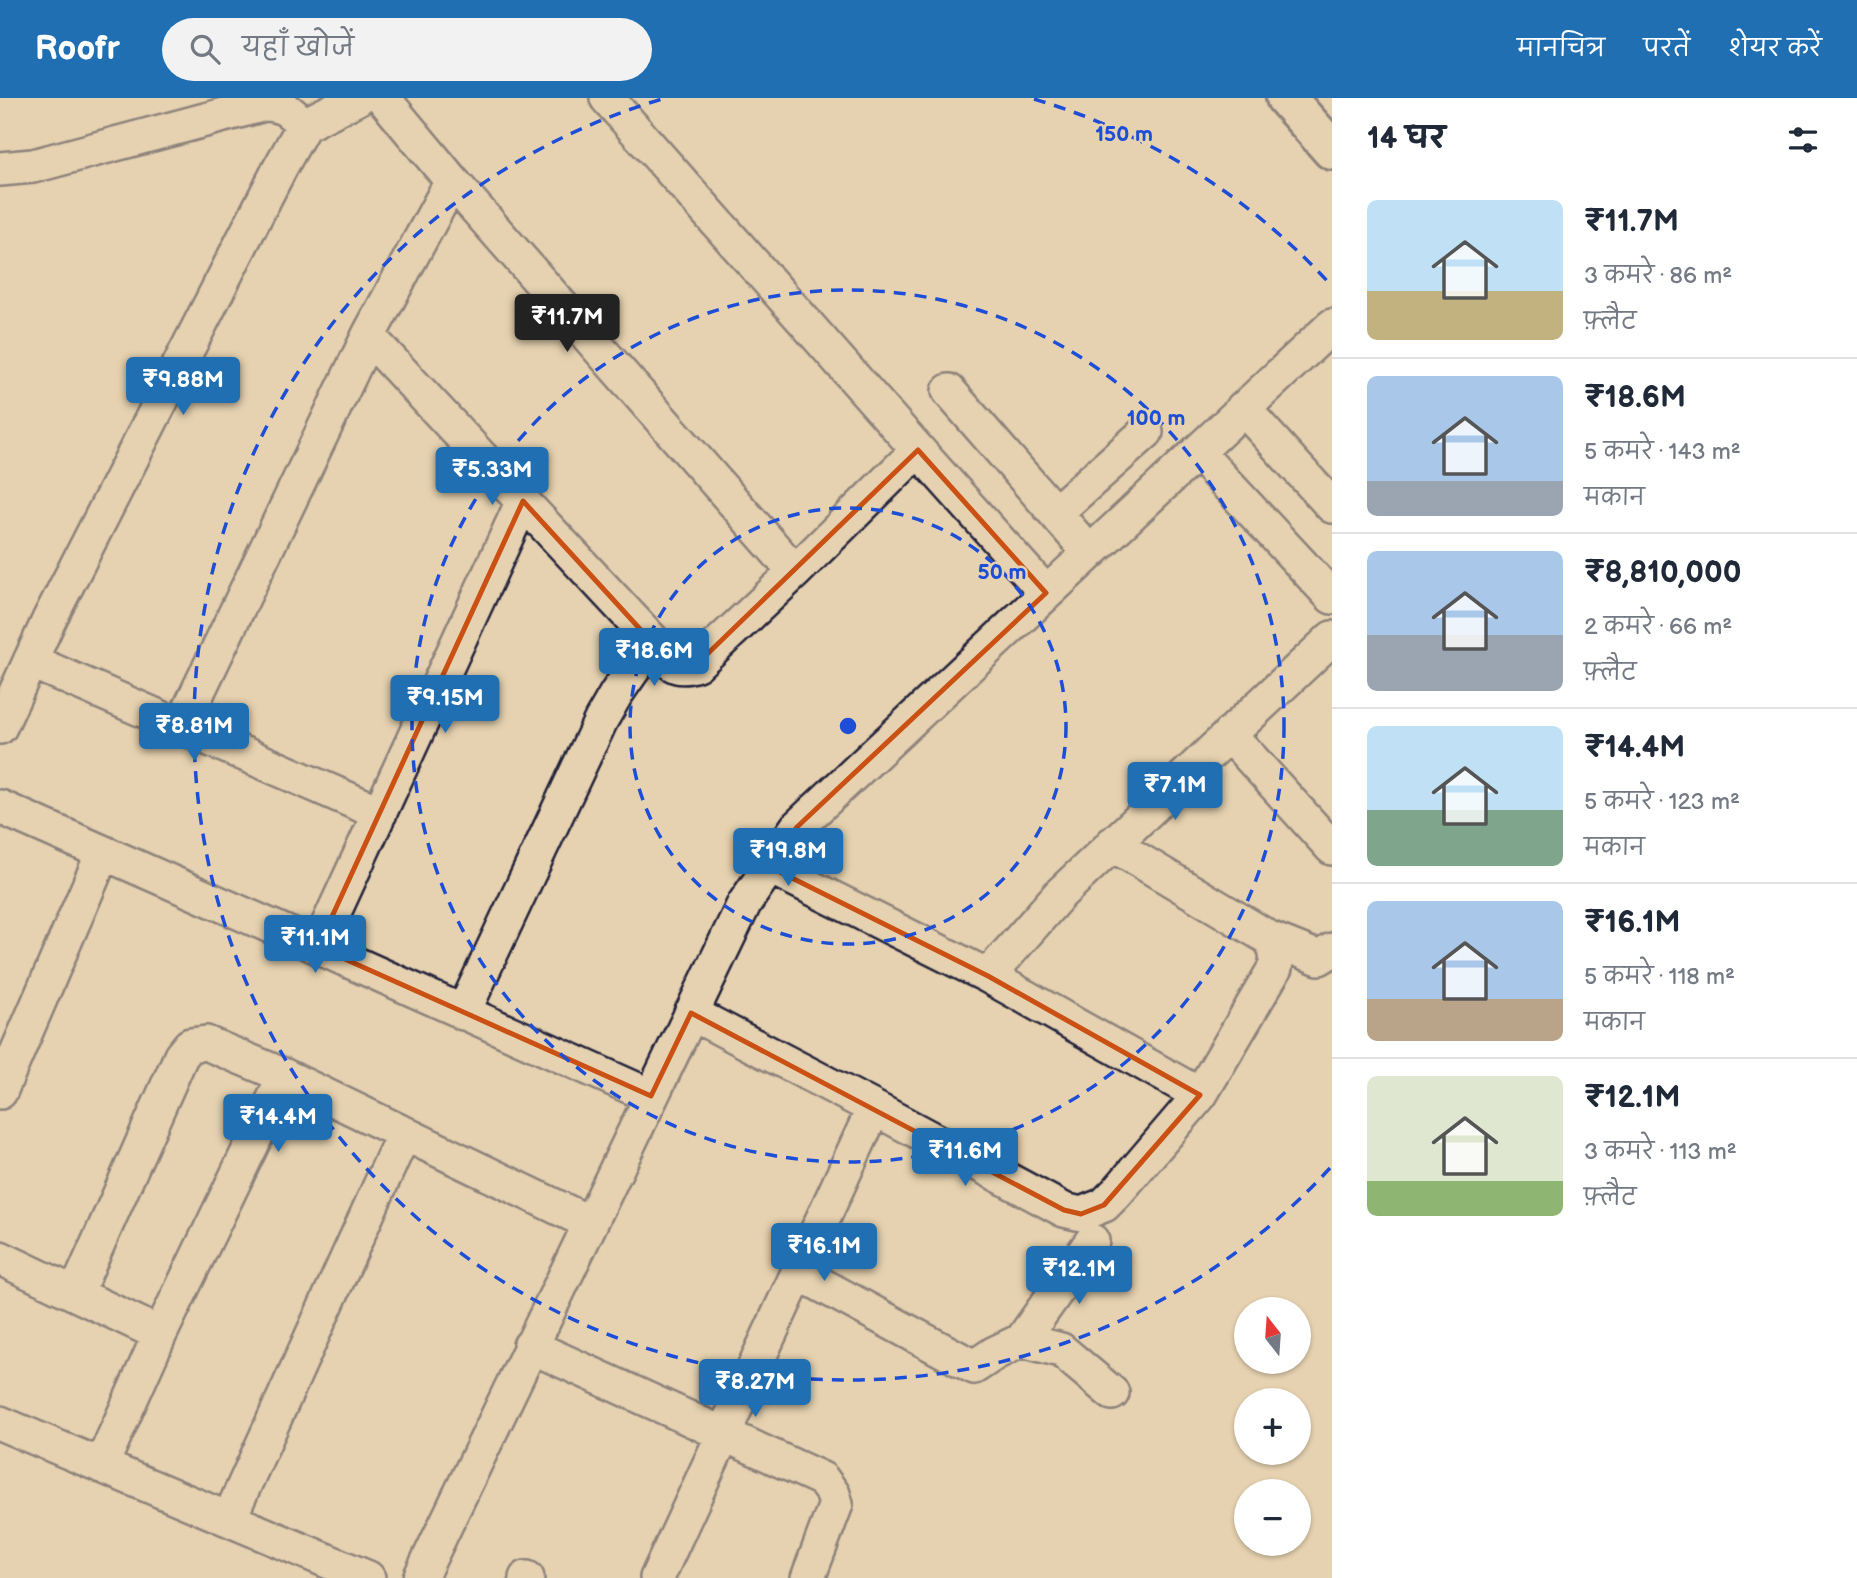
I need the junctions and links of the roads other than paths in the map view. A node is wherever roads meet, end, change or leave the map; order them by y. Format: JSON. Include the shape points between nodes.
{"nodes":[{"id":1,"x":358,"y":98,"type":"edge"},
{"id":2,"x":383,"y":98,"type":"edge"},
{"id":3,"x":607,"y":98,"type":"edge"},
{"id":4,"x":1286,"y":98,"type":"edge"},
{"id":5,"x":304,"y":125,"type":"junction"},
{"id":6,"x":1332,"y":150,"type":"edge"},
{"id":7,"x":0,"y":169,"type":"edge"},
{"id":8,"x":452,"y":181,"type":"junction"},
{"id":9,"x":1332,"y":326,"type":"edge"},
{"id":10,"x":369,"y":337,"type":"junction"},
{"id":11,"x":949,"y":391,"type":"dead end"},
{"id":12,"x":1243,"y":408,"type":"junction"},
{"id":13,"x":1146,"y":432,"type":"dead end"},
{"id":14,"x":918,"y":450,"type":"junction"},
{"id":15,"x":1197,"y":452,"type":"junction"},
{"id":16,"x":523,"y":501,"type":"junction"},
{"id":17,"x":1332,"y":506,"type":"edge"},
{"id":18,"x":1055,"y":513,"type":"junction"},
{"id":19,"x":1089,"y":552,"type":"junction"},
{"id":20,"x":795,"y":572,"type":"junction"},
{"id":21,"x":1046,"y":593,"type":"junction"},
{"id":22,"x":1332,"y":597,"type":"edge"},
{"id":23,"x":1332,"y":638,"type":"edge"},
{"id":24,"x":653,"y":642,"type":"junction"},
{"id":25,"x":30,"y":661,"type":"junction"},
{"id":26,"x":0,"y":727,"type":"edge"},
{"id":27,"x":181,"y":727,"type":"junction"},
{"id":28,"x":1229,"y":734,"type":"junction"},
{"id":29,"x":0,"y":807,"type":"edge"},
{"id":30,"x":380,"y":813,"type":"junction"},
{"id":31,"x":1112,"y":844,"type":"junction"},
{"id":32,"x":1332,"y":848,"type":"edge"},
{"id":33,"x":103,"y":853,"type":"junction"},
{"id":34,"x":770,"y":867,"type":"junction"},
{"id":35,"x":1269,"y":937,"type":"junction"},
{"id":36,"x":318,"y":947,"type":"junction"},
{"id":37,"x":1332,"y":950,"type":"edge"},
{"id":38,"x":988,"y":976,"type":"junction"},
{"id":39,"x":463,"y":1013,"type":"junction"},
{"id":40,"x":691,"y":1013,"type":"junction"},
{"id":41,"x":285,"y":1076,"type":"junction"},
{"id":42,"x":0,"y":1092,"type":"edge"},
{"id":43,"x":1200,"y":1095,"type":"junction"},
{"id":44,"x":651,"y":1096,"type":"junction"},
{"id":45,"x":874,"y":1108,"type":"junction"},
{"id":46,"x":404,"y":1133,"type":"junction"},
{"id":47,"x":590,"y":1223,"type":"junction"},
{"id":48,"x":1092,"y":1241,"type":"dead end"},
{"id":49,"x":0,"y":1258,"type":"edge"},
{"id":50,"x":799,"y":1273,"type":"junction"},
{"id":51,"x":76,"y":1293,"type":"junction"},
{"id":52,"x":160,"y":1334,"type":"junction"},
{"id":53,"x":1022,"y":1340,"type":"junction"},
{"id":54,"x":530,"y":1346,"type":"junction"},
{"id":55,"x":1112,"y":1392,"type":"dead end"},
{"id":56,"x":0,"y":1423,"type":"edge"},
{"id":57,"x":723,"y":1434,"type":"junction"},
{"id":58,"x":101,"y":1466,"type":"junction"},
{"id":59,"x":229,"y":1519,"type":"junction"},
{"id":60,"x":368,"y":1578,"type":"edge"},
{"id":61,"x":420,"y":1578,"type":"edge"},
{"id":62,"x":657,"y":1578,"type":"edge"},
{"id":63,"x":808,"y":1578,"type":"edge"}],
"edges":[{"from":1,"to":5,"type":"street"},
{"from":2,"to":8,"type":"street"},
{"from":3,"to":14,"type":"street"},
{"from":4,"to":6,"type":"main road"},
{"from":5,"to":7,"type":"street","via":[[286,108],[265,104],[33,166]]},
{"from":5,"to":25,"type":"street"},
{"from":8,"to":10,"type":"street"},
{"from":8,"to":20,"type":"street"},
{"from":9,"to":12,"type":"street"},
{"from":10,"to":16,"type":"street"},
{"from":10,"to":27,"type":"street"},
{"from":11,"to":18,"type":"street"},
{"from":12,"to":15,"type":"street"},
{"from":12,"to":17,"type":"street"},
{"from":13,"to":18,"type":"street"},
{"from":14,"to":20,"type":"street"},
{"from":14,"to":21,"type":"street"},
{"from":15,"to":19,"type":"street"},
{"from":15,"to":22,"type":"street"},
{"from":16,"to":24,"type":"street"},
{"from":16,"to":30,"type":"street"},
{"from":18,"to":19,"type":"street"},
{"from":19,"to":21,"type":"street"},
{"from":20,"to":24,"type":"street","via":[[697,664],[684,668],[672,664]]},
{"from":21,"to":34,"type":"street","via":[[797,827]]},
{"from":23,"to":28,"type":"street"},
{"from":24,"to":39,"type":"street","via":[[601,720]]},
{"from":25,"to":26,"type":"street"},
{"from":25,"to":27,"type":"street"},
{"from":27,"to":30,"type":"street"},
{"from":28,"to":31,"type":"street"},
{"from":28,"to":32,"type":"street"},
{"from":29,"to":33,"type":"street"},
{"from":30,"to":36,"type":"street"},
{"from":31,"to":35,"type":"street"},
{"from":31,"to":38,"type":"street","via":[[1060,894]]},
{"from":33,"to":36,"type":"street"},
{"from":33,"to":42,"type":"street"},
{"from":34,"to":38,"type":"street"},
{"from":34,"to":40,"type":"street","via":[[744,904]]},
{"from":35,"to":37,"type":"street","via":[[1319,958]]},
{"from":35,"to":43,"type":"street","via":[[1277,956],[1275,968]]},
{"from":36,"to":39,"type":"street"},
{"from":38,"to":43,"type":"street"},
{"from":39,"to":44,"type":"street"},
{"from":40,"to":44,"type":"street"},
{"from":40,"to":45,"type":"street"},
{"from":41,"to":46,"type":"street"},
{"from":41,"to":51,"type":"street","via":[[206,1043],[190,1045],[181,1056]]},
{"from":41,"to":52,"type":"street"},
{"from":43,"to":45,"type":"street","via":[[1118,1192],[1104,1205],[1081,1214],[1064,1210]]},
{"from":44,"to":47,"type":"street"},
{"from":45,"to":50,"type":"street"},
{"from":46,"to":47,"type":"street"},
{"from":46,"to":59,"type":"street"},
{"from":47,"to":54,"type":"street"},
{"from":48,"to":53,"type":"street"},
{"from":49,"to":51,"type":"street"},
{"from":50,"to":53,"type":"street","via":[[974,1367]]},
{"from":50,"to":57,"type":"street"},
{"from":51,"to":52,"type":"street"},
{"from":52,"to":58,"type":"street"},
{"from":53,"to":55,"type":"street","via":[[1061,1350]]},
{"from":54,"to":57,"type":"street"},
{"from":54,"to":61,"type":"street"},
{"from":56,"to":58,"type":"street"},
{"from":57,"to":62,"type":"street"},
{"from":57,"to":63,"type":"street","via":[[822,1479],[833,1494],[836,1504]]},
{"from":58,"to":59,"type":"street"},
{"from":59,"to":60,"type":"street"}]}
